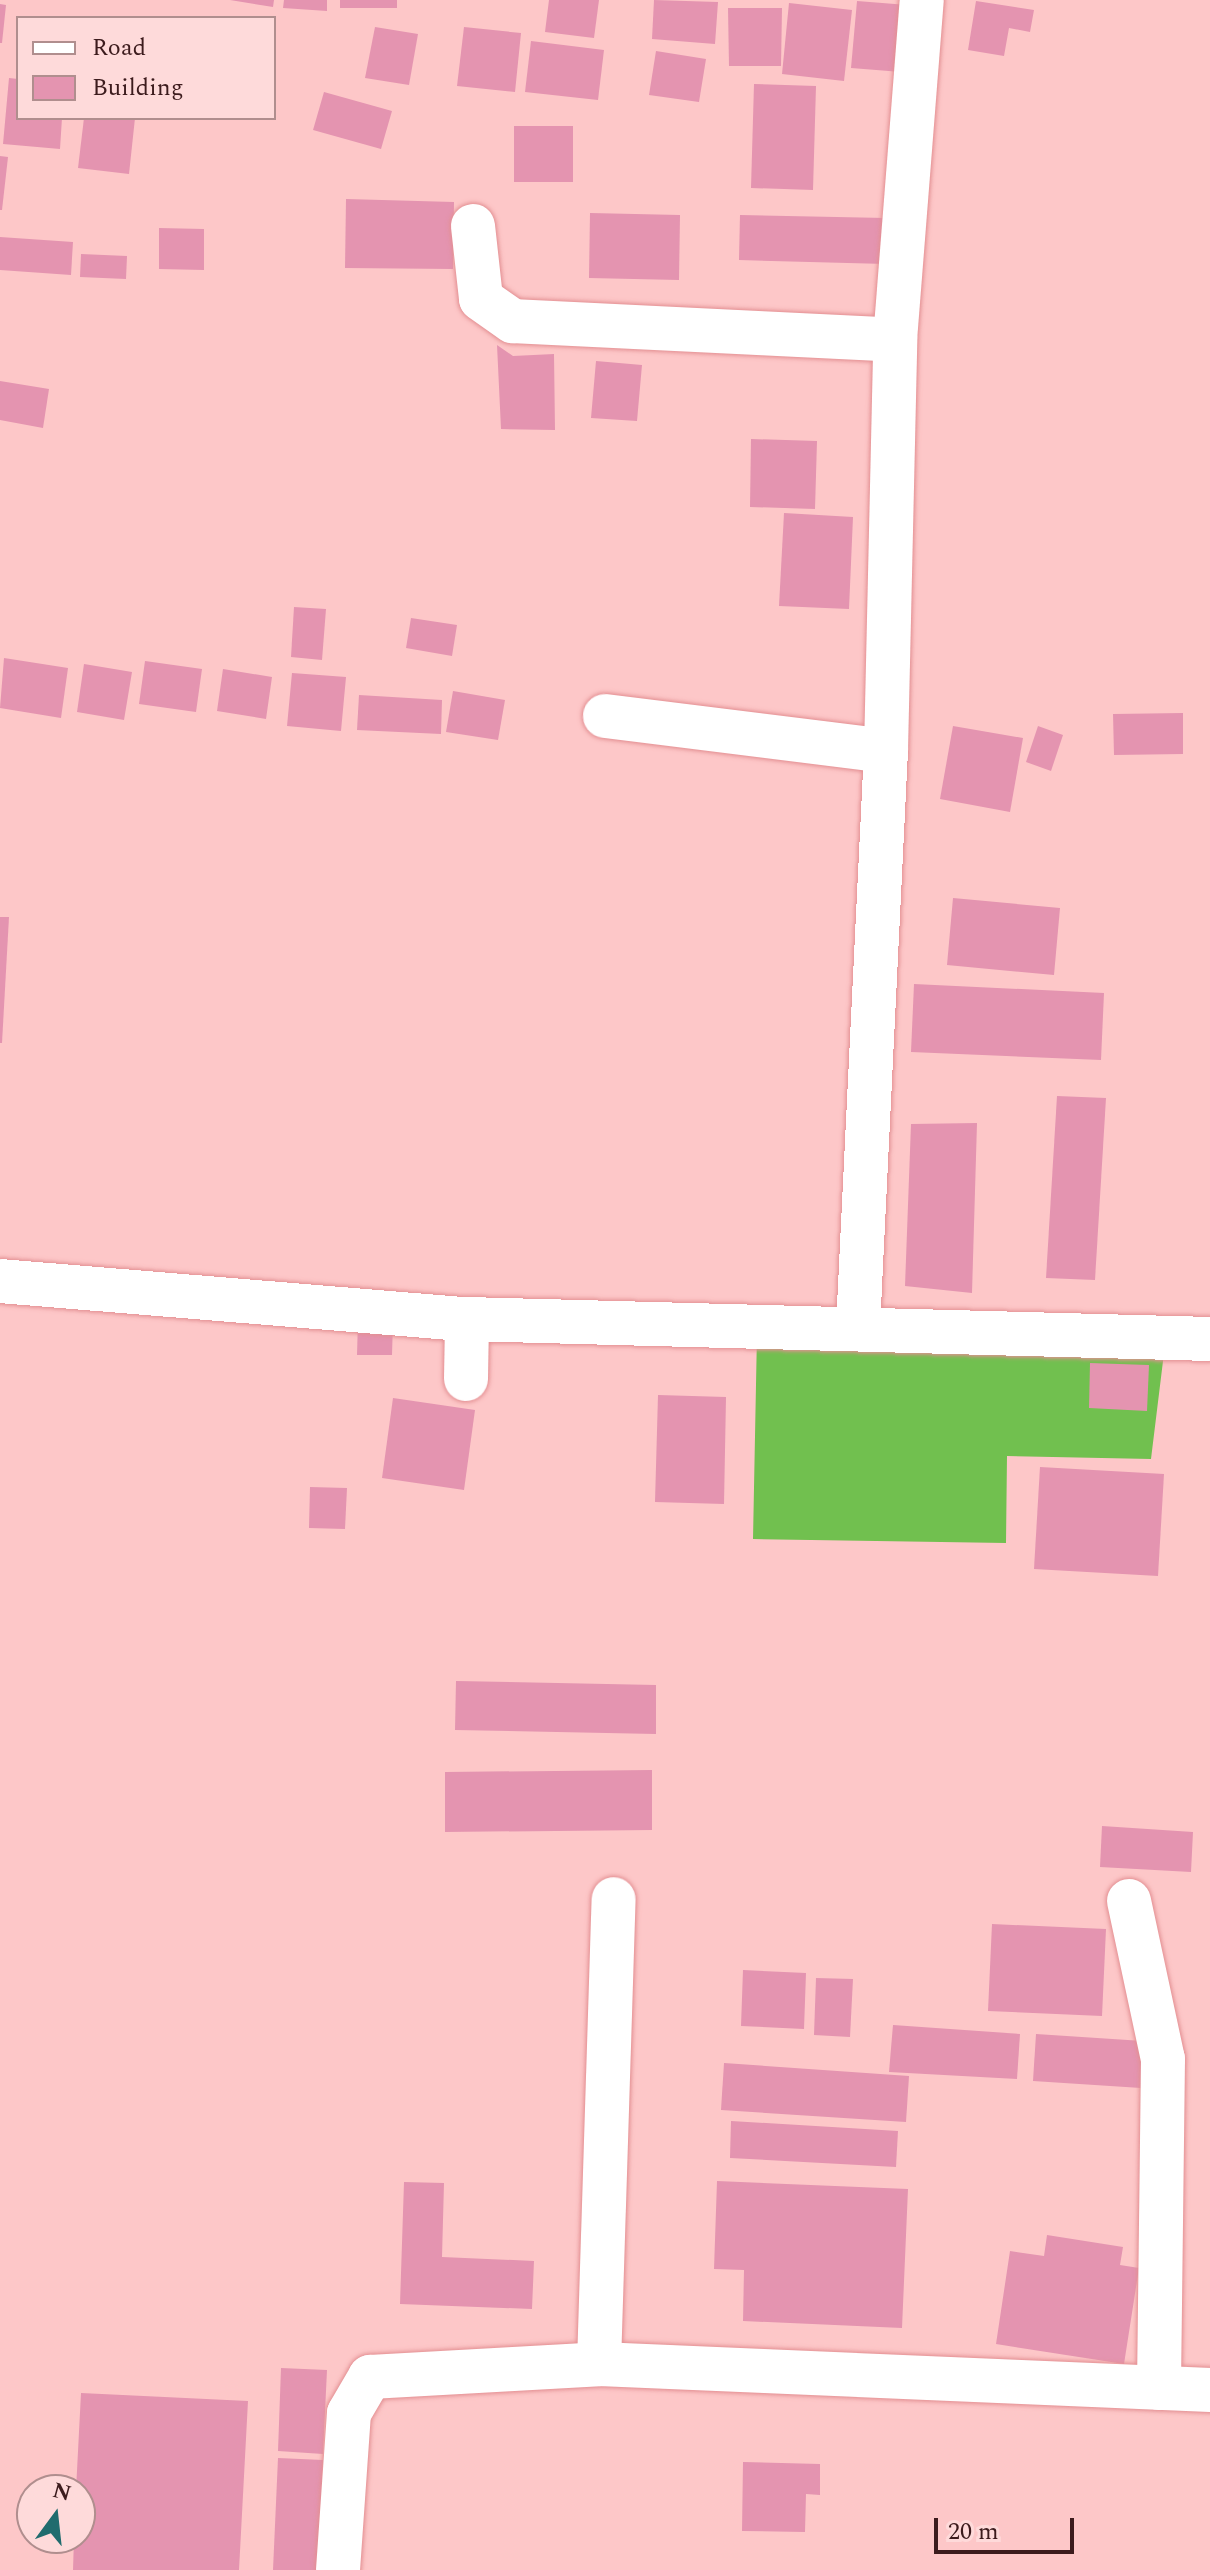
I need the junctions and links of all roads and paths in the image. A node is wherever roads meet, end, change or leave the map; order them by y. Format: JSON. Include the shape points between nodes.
{"nodes":[{"id":1,"x":922,"y":0,"type":"edge"},
{"id":2,"x":473,"y":226,"type":"dead end"},
{"id":3,"x":895,"y":340,"type":"junction"},
{"id":4,"x":605,"y":716,"type":"dead end"},
{"id":5,"x":886,"y":751,"type":"junction"},
{"id":6,"x":0,"y":1281,"type":"edge"},
{"id":7,"x":467,"y":1319,"type":"junction"},
{"id":8,"x":858,"y":1327,"type":"junction"},
{"id":9,"x":1210,"y":1339,"type":"edge"},
{"id":10,"x":466,"y":1379,"type":"dead end"},
{"id":11,"x":614,"y":1899,"type":"dead end"},
{"id":12,"x":1129,"y":1901,"type":"dead end"},
{"id":13,"x":599,"y":2364,"type":"junction"},
{"id":14,"x":1159,"y":2388,"type":"junction"},
{"id":15,"x":1210,"y":2390,"type":"edge"},
{"id":16,"x":338,"y":2570,"type":"edge"}],
"edges":[{"from":1,"to":3,"type":"street"},
{"from":2,"to":3,"type":"street","via":[[481,299],[513,321]]},
{"from":3,"to":5,"type":"street"},
{"from":4,"to":5,"type":"street"},
{"from":5,"to":8,"type":"street"},
{"from":6,"to":7,"type":"street"},
{"from":7,"to":8,"type":"street"},
{"from":7,"to":10,"type":"street"},
{"from":8,"to":9,"type":"street"},
{"from":11,"to":13,"type":"street"},
{"from":12,"to":14,"type":"street","via":[[1163,2059]]},
{"from":13,"to":14,"type":"street"},
{"from":13,"to":16,"type":"street","via":[[370,2377],[349,2413]]},
{"from":14,"to":15,"type":"street"}]}
